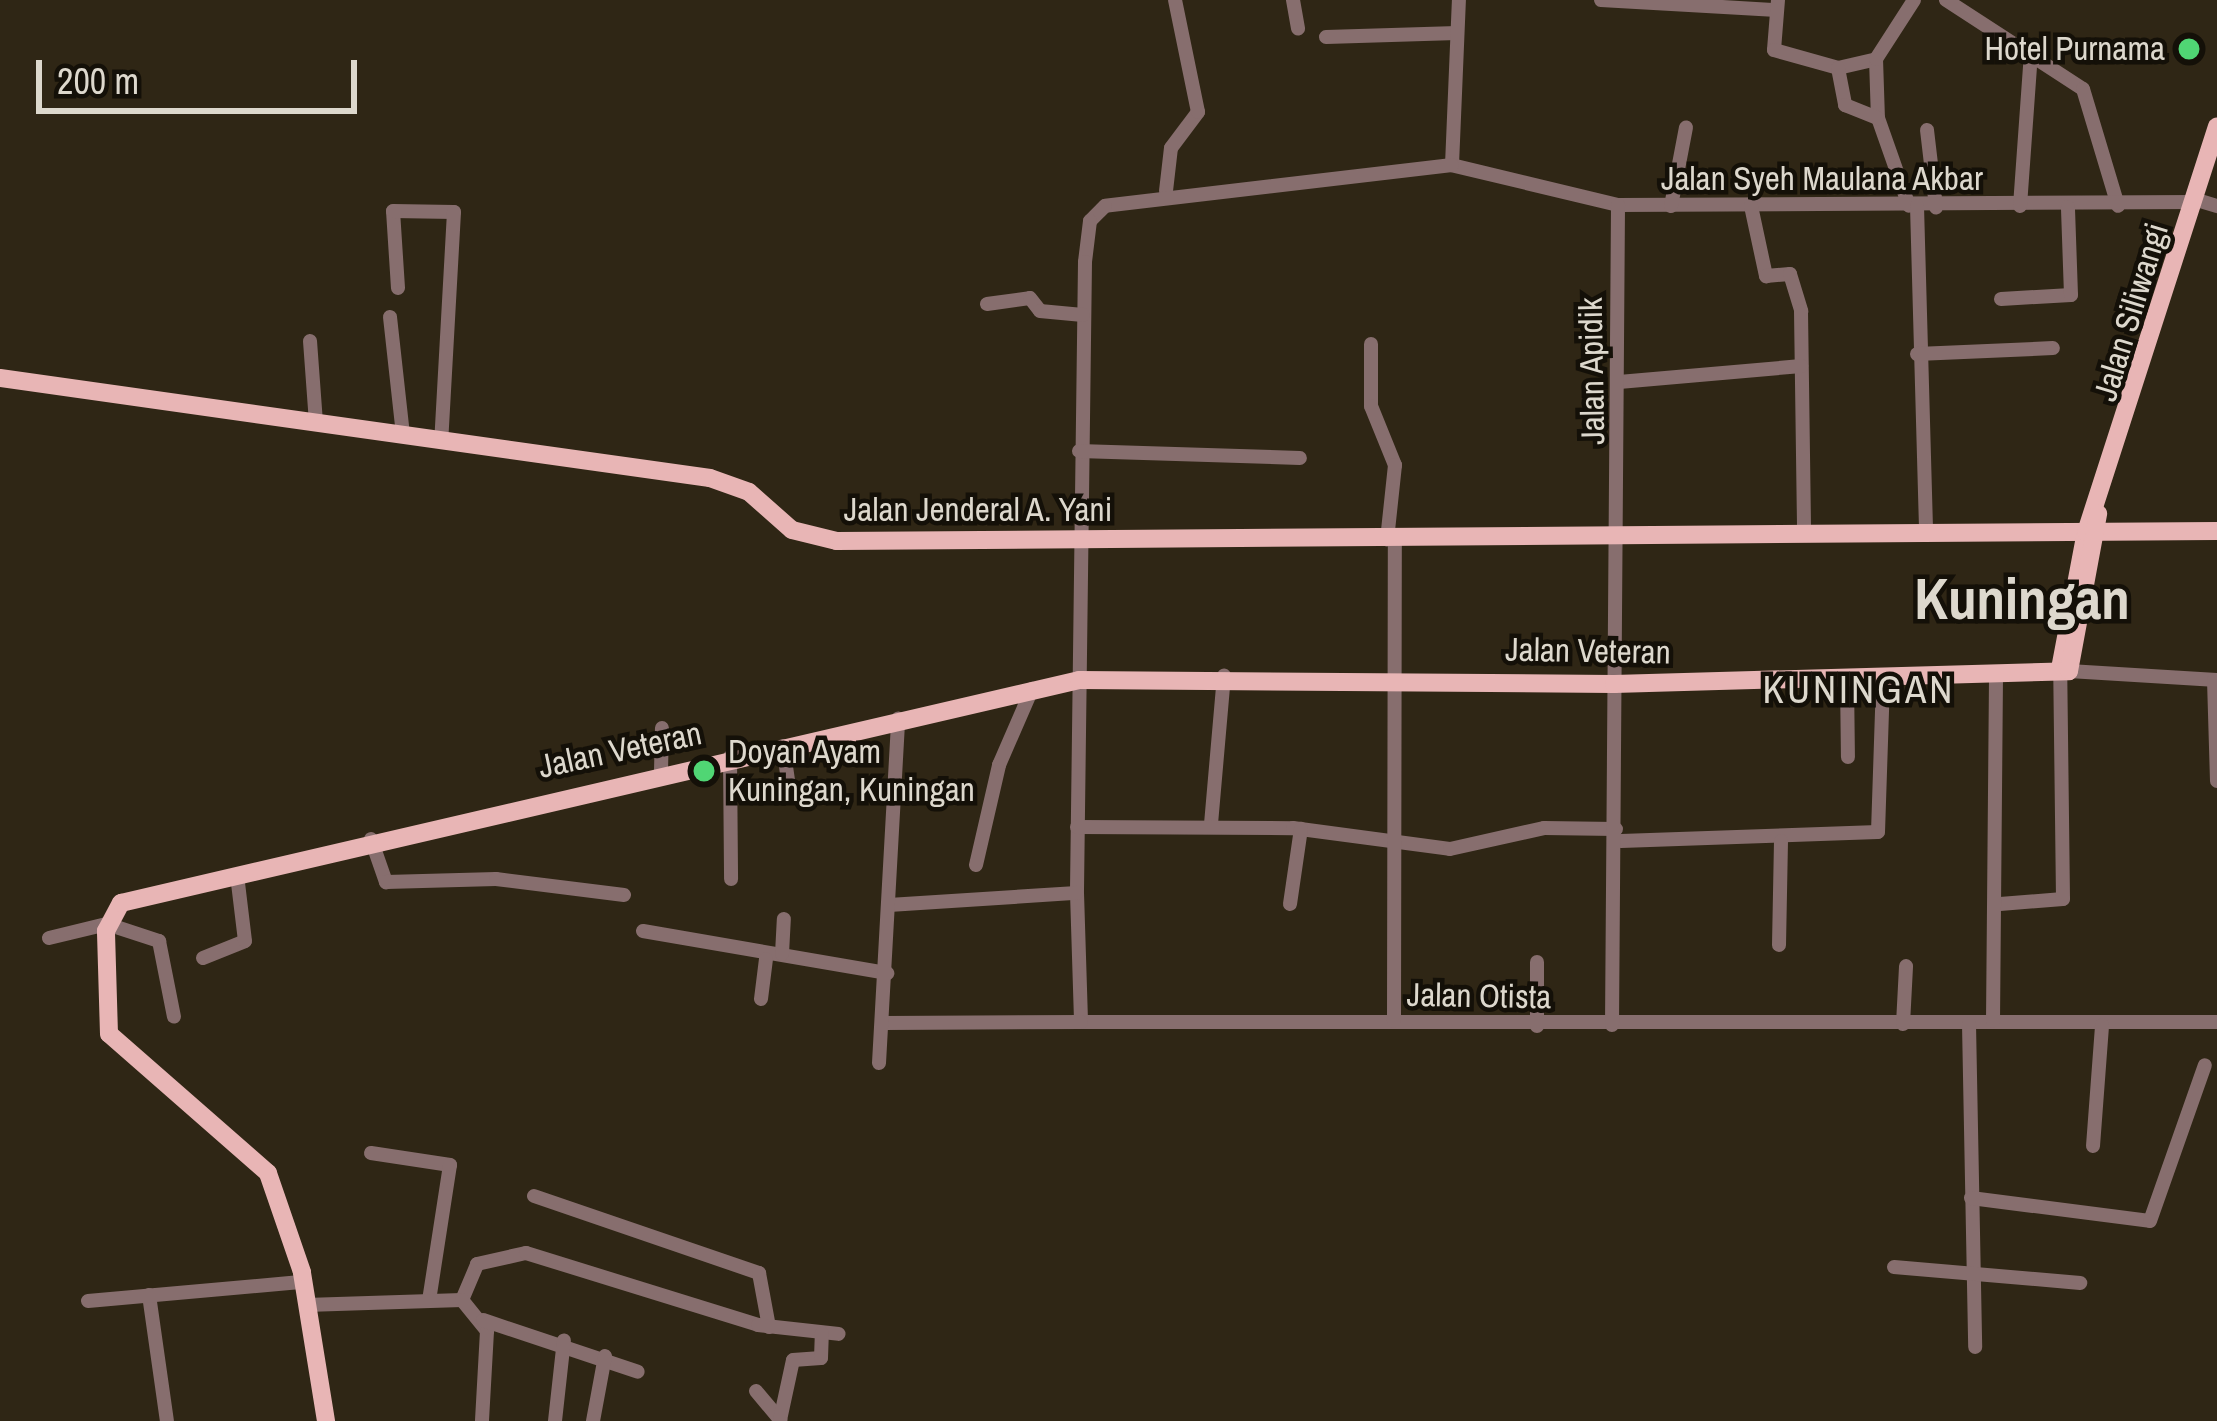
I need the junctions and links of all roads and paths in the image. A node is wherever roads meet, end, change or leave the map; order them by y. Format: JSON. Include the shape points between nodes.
{"nodes":[{"id":1,"x":1175,"y":0,"type":"edge"},
{"id":2,"x":1293,"y":0,"type":"edge"},
{"id":3,"x":1459,"y":0,"type":"edge"},
{"id":4,"x":1601,"y":0,"type":"edge"},
{"id":5,"x":1915,"y":0,"type":"edge"},
{"id":6,"x":1946,"y":0,"type":"edge"},
{"id":7,"x":1777,"y":5,"type":"edge"},
{"id":8,"x":1298,"y":29,"type":"dead end"},
{"id":9,"x":1456,"y":33,"type":"junction"},
{"id":10,"x":1326,"y":38,"type":"dead end"},
{"id":11,"x":2030,"y":55,"type":"junction"},
{"id":12,"x":1876,"y":59,"type":"junction"},
{"id":13,"x":1838,"y":68,"type":"junction"},
{"id":14,"x":1878,"y":118,"type":"junction"},
{"id":15,"x":1686,"y":127,"type":"dead end"},
{"id":16,"x":2217,"y":127,"type":"edge"},
{"id":17,"x":1927,"y":130,"type":"dead end"},
{"id":18,"x":1452,"y":166,"type":"junction"},
{"id":19,"x":2200,"y":190,"type":"junction"},
{"id":20,"x":1166,"y":191,"type":"junction"},
{"id":21,"x":1618,"y":205,"type":"junction"},
{"id":22,"x":1671,"y":206,"type":"junction"},
{"id":23,"x":1751,"y":206,"type":"junction"},
{"id":24,"x":1913,"y":206,"type":"junction"},
{"id":25,"x":2020,"y":206,"type":"junction"},
{"id":26,"x":2118,"y":206,"type":"junction"},
{"id":27,"x":2217,"y":206,"type":"edge"},
{"id":28,"x":1936,"y":207,"type":"junction"},
{"id":29,"x":2068,"y":207,"type":"junction"},
{"id":30,"x":398,"y":288,"type":"dead end"},
{"id":31,"x":2001,"y":299,"type":"dead end"},
{"id":32,"x":987,"y":304,"type":"dead end"},
{"id":33,"x":1083,"y":315,"type":"junction"},
{"id":34,"x":389,"y":317,"type":"dead end"},
{"id":35,"x":310,"y":341,"type":"dead end"},
{"id":36,"x":1371,"y":344,"type":"dead end"},
{"id":37,"x":2053,"y":348,"type":"dead end"},
{"id":38,"x":1917,"y":354,"type":"junction"},
{"id":39,"x":1802,"y":366,"type":"junction"},
{"id":40,"x":0,"y":378,"type":"edge"},
{"id":41,"x":1619,"y":382,"type":"junction"},
{"id":42,"x":316,"y":423,"type":"junction"},
{"id":43,"x":403,"y":435,"type":"junction"},
{"id":44,"x":441,"y":441,"type":"junction"},
{"id":45,"x":1078,"y":451,"type":"junction"},
{"id":46,"x":1300,"y":458,"type":"dead end"},
{"id":47,"x":2096,"y":526,"type":"junction"},
{"id":48,"x":2217,"y":531,"type":"edge"},
{"id":49,"x":1804,"y":534,"type":"junction"},
{"id":50,"x":1925,"y":534,"type":"junction"},
{"id":51,"x":1622,"y":536,"type":"junction"},
{"id":52,"x":1391,"y":540,"type":"junction"},
{"id":53,"x":1076,"y":541,"type":"junction"},
{"id":54,"x":2064,"y":670,"type":"junction"},
{"id":55,"x":1395,"y":674,"type":"junction"},
{"id":56,"x":1996,"y":674,"type":"junction"},
{"id":57,"x":1224,"y":676,"type":"junction"},
{"id":58,"x":1883,"y":678,"type":"junction"},
{"id":59,"x":1079,"y":680,"type":"junction"},
{"id":60,"x":1846,"y":680,"type":"junction"},
{"id":61,"x":2215,"y":680,"type":"edge"},
{"id":62,"x":1614,"y":684,"type":"junction"},
{"id":63,"x":1032,"y":688,"type":"junction"},
{"id":64,"x":898,"y":719,"type":"junction"},
{"id":65,"x":662,"y":728,"type":"dead end"},
{"id":66,"x":783,"y":746,"type":"junction"},
{"id":67,"x":730,"y":757,"type":"junction"},
{"id":68,"x":1848,"y":757,"type":"dead end"},
{"id":69,"x":2216,"y":757,"type":"edge"},
{"id":70,"x":661,"y":771,"type":"junction"},
{"id":71,"x":2217,"y":781,"type":"edge"},
{"id":72,"x":789,"y":787,"type":"dead end"},
{"id":73,"x":1211,"y":824,"type":"junction"},
{"id":74,"x":1077,"y":827,"type":"junction"},
{"id":75,"x":1301,"y":830,"type":"junction"},
{"id":76,"x":1618,"y":835,"type":"junction"},
{"id":77,"x":371,"y":839,"type":"junction"},
{"id":78,"x":1781,"y":841,"type":"junction"},
{"id":79,"x":1395,"y":848,"type":"junction"},
{"id":80,"x":976,"y":865,"type":"dead end"},
{"id":81,"x":731,"y":879,"type":"dead end"},
{"id":82,"x":238,"y":883,"type":"junction"},
{"id":83,"x":1077,"y":893,"type":"junction"},
{"id":84,"x":624,"y":895,"type":"dead end"},
{"id":85,"x":1290,"y":904,"type":"dead end"},
{"id":86,"x":2000,"y":904,"type":"junction"},
{"id":87,"x":889,"y":905,"type":"junction"},
{"id":88,"x":784,"y":919,"type":"dead end"},
{"id":89,"x":107,"y":928,"type":"junction"},
{"id":90,"x":643,"y":931,"type":"dead end"},
{"id":91,"x":49,"y":938,"type":"dead end"},
{"id":92,"x":1779,"y":945,"type":"dead end"},
{"id":93,"x":782,"y":954,"type":"junction"},
{"id":94,"x":203,"y":958,"type":"dead end"},
{"id":95,"x":766,"y":958,"type":"junction"},
{"id":96,"x":1537,"y":962,"type":"dead end"},
{"id":97,"x":1906,"y":966,"type":"dead end"},
{"id":98,"x":887,"y":973,"type":"junction"},
{"id":99,"x":761,"y":999,"type":"dead end"},
{"id":100,"x":174,"y":1017,"type":"dead end"},
{"id":101,"x":1394,"y":1021,"type":"junction"},
{"id":102,"x":1993,"y":1021,"type":"junction"},
{"id":103,"x":1081,"y":1022,"type":"junction"},
{"id":104,"x":2217,"y":1022,"type":"edge"},
{"id":105,"x":884,"y":1023,"type":"junction"},
{"id":106,"x":1904,"y":1024,"type":"junction"},
{"id":107,"x":1969,"y":1024,"type":"junction"},
{"id":108,"x":1612,"y":1025,"type":"junction"},
{"id":109,"x":2102,"y":1025,"type":"junction"},
{"id":110,"x":1537,"y":1026,"type":"junction"},
{"id":111,"x":879,"y":1063,"type":"dead end"},
{"id":112,"x":2205,"y":1065,"type":"dead end"},
{"id":113,"x":2093,"y":1146,"type":"dead end"},
{"id":114,"x":371,"y":1153,"type":"dead end"},
{"id":115,"x":535,"y":1196,"type":"dead end"},
{"id":116,"x":1971,"y":1198,"type":"junction"},
{"id":117,"x":1894,"y":1267,"type":"dead end"},
{"id":118,"x":1973,"y":1271,"type":"junction"},
{"id":119,"x":303,"y":1282,"type":"junction"},
{"id":120,"x":2080,"y":1283,"type":"dead end"},
{"id":121,"x":149,"y":1295,"type":"junction"},
{"id":122,"x":88,"y":1300,"type":"dead end"},
{"id":123,"x":429,"y":1300,"type":"junction"},
{"id":124,"x":462,"y":1300,"type":"junction"},
{"id":125,"x":306,"y":1305,"type":"junction"},
{"id":126,"x":483,"y":1319,"type":"junction"},
{"id":127,"x":769,"y":1327,"type":"junction"},
{"id":128,"x":564,"y":1340,"type":"junction"},
{"id":129,"x":1976,"y":1347,"type":"dead end"},
{"id":130,"x":605,"y":1356,"type":"junction"},
{"id":131,"x":638,"y":1372,"type":"dead end"},
{"id":132,"x":756,"y":1391,"type":"dead end"},
{"id":133,"x":167,"y":1421,"type":"edge"},
{"id":134,"x":326,"y":1421,"type":"edge"},
{"id":135,"x":482,"y":1421,"type":"edge"},
{"id":136,"x":555,"y":1421,"type":"edge"},
{"id":137,"x":593,"y":1421,"type":"edge"}],
"edges":[{"from":1,"to":20,"type":"street","via":[[1198,112],[1171,148]]},
{"from":2,"to":8,"type":"street"},
{"from":3,"to":9,"type":"street"},
{"from":4,"to":7,"type":"street"},
{"from":5,"to":12,"type":"street"},
{"from":6,"to":11,"type":"street"},
{"from":7,"to":13,"type":"street","via":[[1774,50]]},
{"from":9,"to":10,"type":"street"},
{"from":9,"to":18,"type":"street"},
{"from":11,"to":25,"type":"street"},
{"from":11,"to":26,"type":"street","via":[[2083,89]]},
{"from":12,"to":13,"type":"street"},
{"from":12,"to":14,"type":"street"},
{"from":13,"to":14,"type":"street","via":[[1845,105]]},
{"from":14,"to":24,"type":"street"},
{"from":15,"to":22,"type":"street"},
{"from":16,"to":19,"type":"main road","name":"Jalan Siliwangi"},
{"from":17,"to":28,"type":"street"},
{"from":18,"to":20,"type":"street","name":"Jalan Syeh Maulana Akbar"},
{"from":18,"to":21,"type":"street","name":"Jalan Syeh Maulana Akbar"},
{"from":19,"to":26,"type":"street","name":"Jalan Syeh Maulana Akbar"},
{"from":19,"to":27,"type":"street","name":"Jalan Syeh Maulana Akbar"},
{"from":19,"to":47,"type":"main road","name":"Jalan Siliwangi"},
{"from":20,"to":33,"type":"street","name":"Jalan Syeh Maulana Akbar","via":[[1105,206],[1090,221]]},
{"from":21,"to":22,"type":"street","name":"Jalan Syeh Maulana Akbar"},
{"from":21,"to":41,"type":"street","name":"Jalan Apidik"},
{"from":22,"to":23,"type":"street","name":"Jalan Syeh Maulana Akbar"},
{"from":23,"to":24,"type":"street","name":"Jalan Syeh Maulana Akbar"},
{"from":23,"to":39,"type":"street","via":[[1766,276],[1790,274],[1796,286]]},
{"from":24,"to":28,"type":"street","name":"Jalan Syeh Maulana Akbar"},
{"from":24,"to":38,"type":"street"},
{"from":25,"to":28,"type":"street","name":"Jalan Syeh Maulana Akbar"},
{"from":25,"to":29,"type":"street","name":"Jalan Syeh Maulana Akbar"},
{"from":26,"to":29,"type":"street","name":"Jalan Syeh Maulana Akbar"},
{"from":29,"to":31,"type":"street","via":[[2071,295]]},
{"from":30,"to":44,"type":"street","via":[[393,211],[454,212]]},
{"from":32,"to":33,"type":"street","via":[[1030,298],[1040,311]]},
{"from":33,"to":45,"type":"street"},
{"from":34,"to":43,"type":"street"},
{"from":35,"to":42,"type":"street"},
{"from":36,"to":52,"type":"street","via":[[1371,406],[1395,465]]},
{"from":37,"to":38,"type":"street"},
{"from":38,"to":50,"type":"street"},
{"from":39,"to":41,"type":"street"},
{"from":39,"to":49,"type":"street"},
{"from":40,"to":42,"type":"main road","name":"Jalan Jenderal A. Yani"},
{"from":41,"to":51,"type":"street","name":"Jalan Apidik"},
{"from":42,"to":43,"type":"main road","name":"Jalan Jenderal A. Yani"},
{"from":43,"to":44,"type":"main road","name":"Jalan Jenderal A. Yani"},
{"from":44,"to":53,"type":"main road","name":"Jalan Jenderal A. Yani","via":[[729,483],[809,538]]},
{"from":45,"to":46,"type":"street"},
{"from":45,"to":53,"type":"street"},
{"from":47,"to":48,"type":"main road","name":"Jalan Jenderal A. Yani"},
{"from":47,"to":50,"type":"main road","name":"Jalan Jenderal A. Yani"},
{"from":47,"to":54,"type":"main road","name":"Jalan Siliwangi"},
{"from":49,"to":50,"type":"main road","name":"Jalan Jenderal A. Yani"},
{"from":49,"to":51,"type":"main road","name":"Jalan Jenderal A. Yani"},
{"from":51,"to":52,"type":"main road","name":"Jalan Jenderal A. Yani"},
{"from":51,"to":62,"type":"street","name":"Jalan Apidik"},
{"from":52,"to":53,"type":"main road","name":"Jalan Jenderal A. Yani"},
{"from":52,"to":55,"type":"street"},
{"from":53,"to":59,"type":"street"},
{"from":54,"to":56,"type":"main road","name":"Jalan Veteran"},
{"from":54,"to":61,"type":"street"},
{"from":54,"to":86,"type":"street","via":[[2063,899]]},
{"from":55,"to":57,"type":"main road","name":"Jalan Veteran"},
{"from":55,"to":62,"type":"main road","name":"Jalan Veteran"},
{"from":55,"to":79,"type":"street"},
{"from":56,"to":58,"type":"main road","name":"Jalan Veteran"},
{"from":56,"to":86,"type":"street"},
{"from":57,"to":59,"type":"main road","name":"Jalan Veteran"},
{"from":57,"to":73,"type":"street"},
{"from":58,"to":60,"type":"main road","name":"Jalan Veteran"},
{"from":58,"to":78,"type":"street","via":[[1882,826]]},
{"from":59,"to":63,"type":"main road","name":"Jalan Veteran"},
{"from":59,"to":74,"type":"street"},
{"from":60,"to":62,"type":"main road","name":"Jalan Veteran"},
{"from":60,"to":68,"type":"street"},
{"from":61,"to":69,"type":"street"},
{"from":62,"to":76,"type":"street","name":"Jalan Apidik"},
{"from":63,"to":64,"type":"main road","name":"Jalan Veteran"},
{"from":63,"to":80,"type":"street","via":[[999,765]]},
{"from":64,"to":66,"type":"main road","name":"Jalan Veteran"},
{"from":64,"to":87,"type":"street"},
{"from":65,"to":70,"type":"street"},
{"from":66,"to":67,"type":"main road","name":"Jalan Veteran"},
{"from":66,"to":72,"type":"street"},
{"from":67,"to":70,"type":"main road","name":"Jalan Veteran"},
{"from":67,"to":81,"type":"street"},
{"from":69,"to":71,"type":"street"},
{"from":70,"to":77,"type":"main road","name":"Jalan Veteran"},
{"from":73,"to":74,"type":"street"},
{"from":73,"to":75,"type":"street"},
{"from":74,"to":83,"type":"street"},
{"from":75,"to":79,"type":"street"},
{"from":75,"to":85,"type":"street"},
{"from":76,"to":78,"type":"street"},
{"from":76,"to":79,"type":"street"},
{"from":76,"to":108,"type":"street","name":"Jalan Apidik"},
{"from":77,"to":82,"type":"main road","name":"Jalan Veteran"},
{"from":77,"to":84,"type":"street","via":[[386,882],[496,879]]},
{"from":78,"to":92,"type":"street"},
{"from":79,"to":101,"type":"street"},
{"from":82,"to":89,"type":"main road","name":"Jalan Veteran","via":[[134,897]]},
{"from":82,"to":94,"type":"street","via":[[245,941]]},
{"from":83,"to":87,"type":"street"},
{"from":83,"to":103,"type":"street"},
{"from":86,"to":102,"type":"street"},
{"from":87,"to":98,"type":"street"},
{"from":88,"to":93,"type":"street"},
{"from":89,"to":91,"type":"street"},
{"from":89,"to":100,"type":"street","via":[[159,941]]},
{"from":89,"to":119,"type":"main road","via":[[109,1034],[253,1152],[277,1190]]},
{"from":90,"to":95,"type":"street"},
{"from":93,"to":95,"type":"street"},
{"from":93,"to":98,"type":"street"},
{"from":95,"to":99,"type":"street"},
{"from":96,"to":110,"type":"street"},
{"from":97,"to":106,"type":"street"},
{"from":98,"to":105,"type":"street"},
{"from":101,"to":103,"type":"street","name":"Jalan Otista"},
{"from":101,"to":110,"type":"street","name":"Jalan Otista"},
{"from":102,"to":107,"type":"street","name":"Jalan Otista"},
{"from":102,"to":109,"type":"street","name":"Jalan Otista"},
{"from":103,"to":105,"type":"street","name":"Jalan Otista"},
{"from":104,"to":109,"type":"street","name":"Jalan Otista"},
{"from":105,"to":111,"type":"street"},
{"from":106,"to":107,"type":"street","name":"Jalan Otista"},
{"from":106,"to":108,"type":"street","name":"Jalan Otista"},
{"from":107,"to":116,"type":"street"},
{"from":108,"to":110,"type":"street","name":"Jalan Otista"},
{"from":109,"to":113,"type":"street"},
{"from":112,"to":116,"type":"street","via":[[2150,1221]]},
{"from":114,"to":123,"type":"street","via":[[450,1165]]},
{"from":115,"to":127,"type":"street","via":[[759,1273]]},
{"from":116,"to":118,"type":"street"},
{"from":117,"to":118,"type":"street"},
{"from":118,"to":120,"type":"street"},
{"from":118,"to":129,"type":"street"},
{"from":119,"to":121,"type":"street"},
{"from":119,"to":125,"type":"main road"},
{"from":121,"to":122,"type":"street"},
{"from":121,"to":133,"type":"street"},
{"from":123,"to":124,"type":"street"},
{"from":123,"to":125,"type":"street"},
{"from":124,"to":126,"type":"street"},
{"from":124,"to":127,"type":"street","via":[[477,1264],[526,1253]]},
{"from":125,"to":134,"type":"main road"},
{"from":126,"to":128,"type":"street"},
{"from":126,"to":135,"type":"street"},
{"from":127,"to":132,"type":"street","via":[[831,1334],[820,1359],[794,1360],[780,1420]]},
{"from":128,"to":130,"type":"street"},
{"from":128,"to":136,"type":"street"},
{"from":130,"to":131,"type":"street"},
{"from":130,"to":137,"type":"street"}]}
